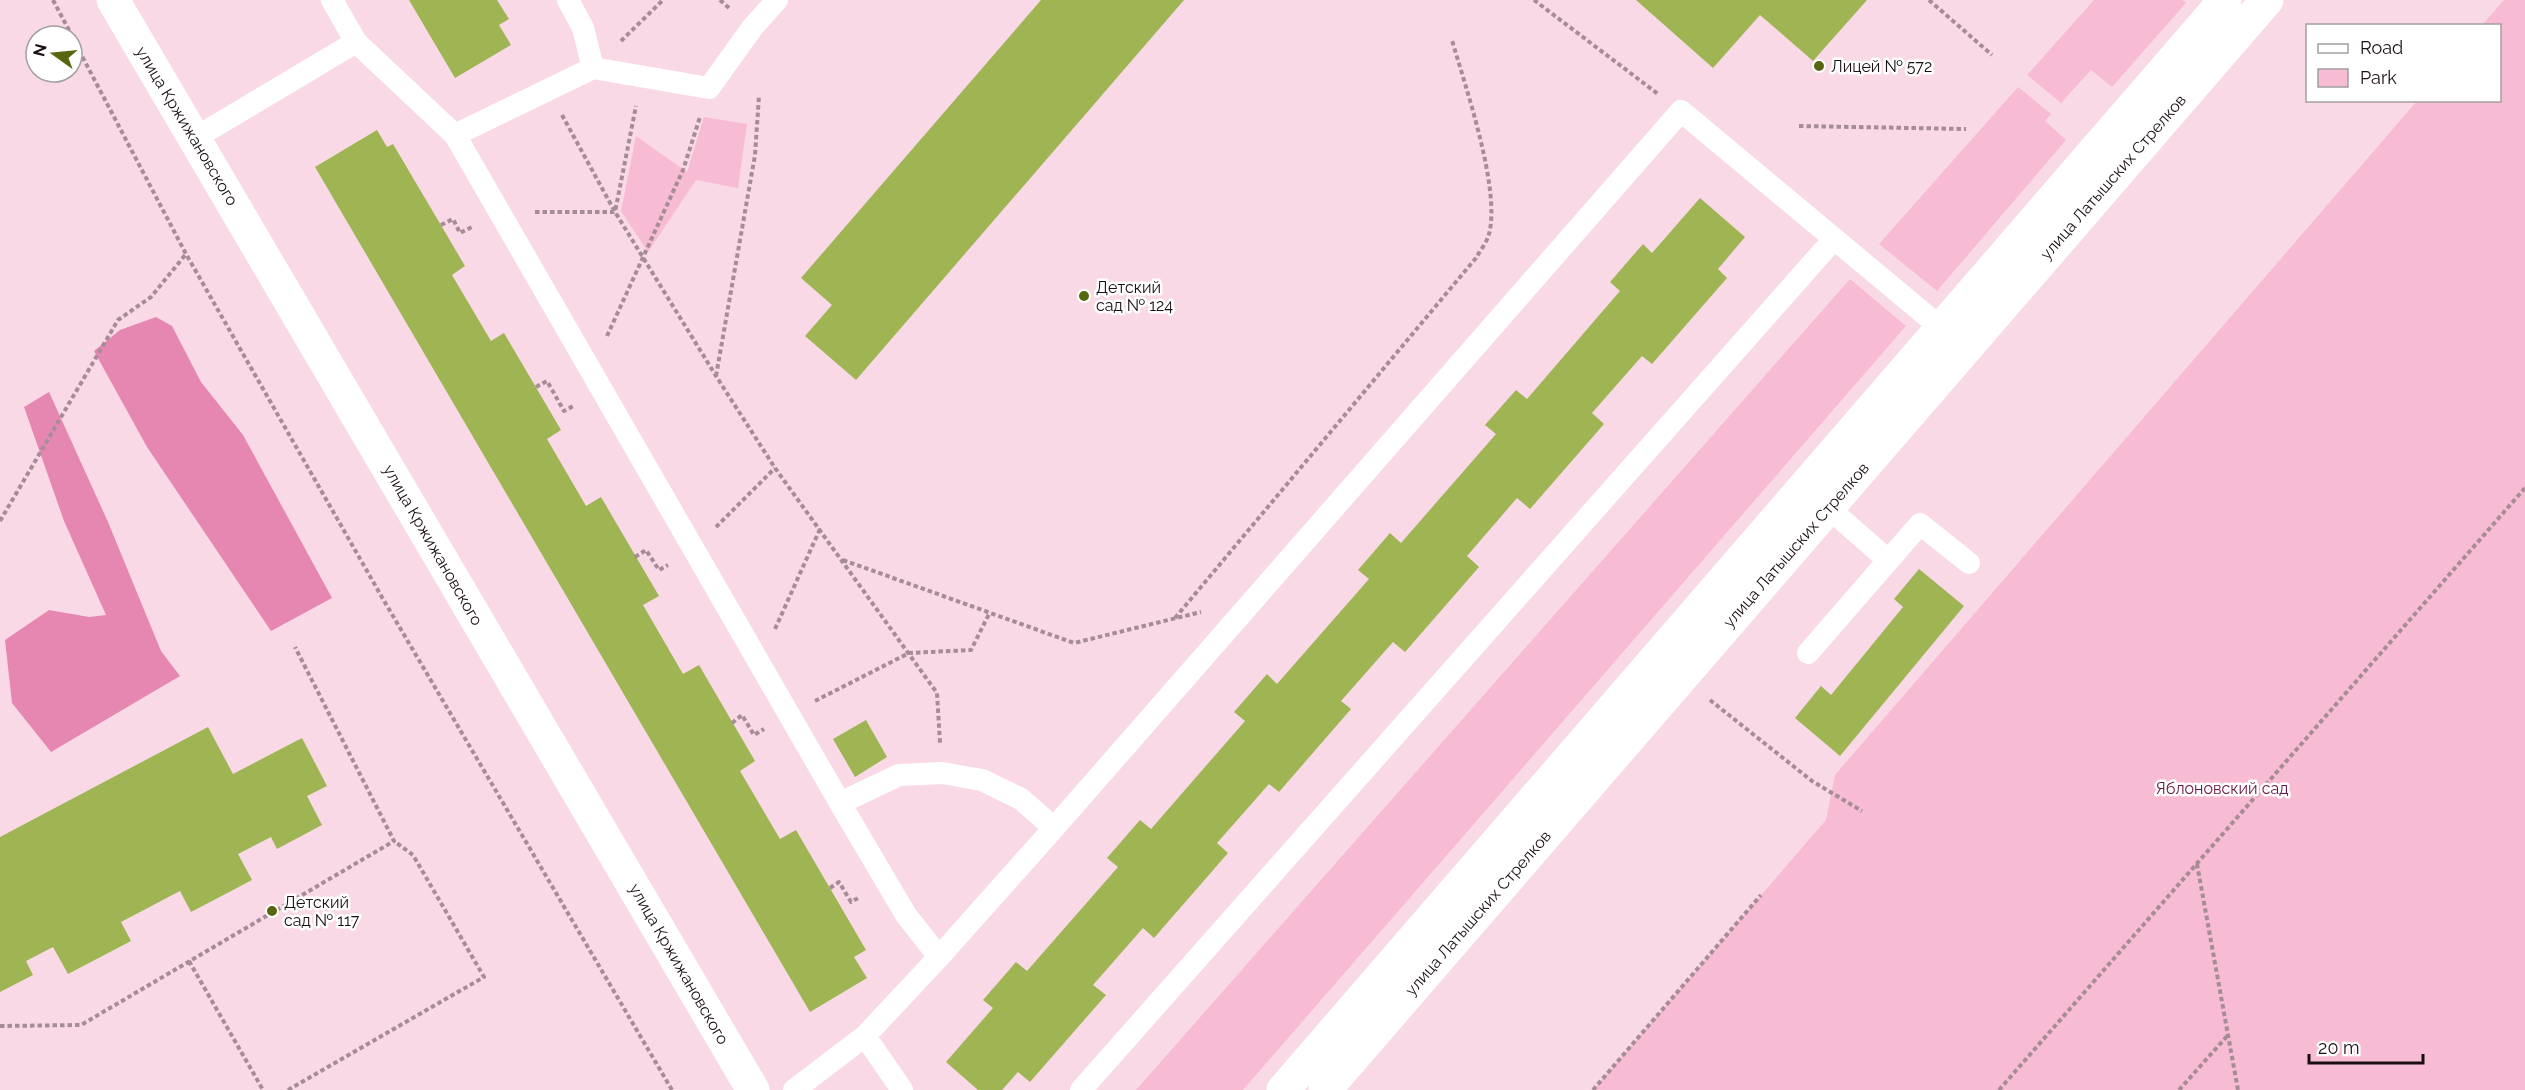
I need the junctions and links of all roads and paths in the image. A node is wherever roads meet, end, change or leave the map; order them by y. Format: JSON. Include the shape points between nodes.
{"nodes":[{"id":1,"x":53,"y":0,"type":"edge"},
{"id":2,"x":113,"y":0,"type":"edge"},
{"id":3,"x":332,"y":0,"type":"edge"},
{"id":4,"x":568,"y":0,"type":"edge"},
{"id":5,"x":663,"y":0,"type":"edge"},
{"id":6,"x":777,"y":0,"type":"edge"},
{"id":7,"x":1534,"y":0,"type":"edge"},
{"id":8,"x":1929,"y":0,"type":"edge"},
{"id":9,"x":2225,"y":0,"type":"edge"},
{"id":10,"x":2267,"y":0,"type":"edge"},
{"id":11,"x":66,"y":24,"type":"edge"},
{"id":12,"x":1452,"y":40,"type":"dead end"},
{"id":13,"x":356,"y":42,"type":"junction"},
{"id":14,"x":1992,"y":55,"type":"dead end"},
{"id":15,"x":84,"y":59,"type":"edge"},
{"id":16,"x":593,"y":68,"type":"junction"},
{"id":17,"x":642,"y":76,"type":"junction"},
{"id":18,"x":709,"y":88,"type":"junction"},
{"id":19,"x":549,"y":91,"type":"junction"},
{"id":20,"x":759,"y":96,"type":"dead end"},
{"id":21,"x":1681,"y":111,"type":"junction"},
{"id":22,"x":1799,"y":126,"type":"dead end"},
{"id":23,"x":1966,"y":129,"type":"dead end"},
{"id":24,"x":455,"y":135,"type":"junction"},
{"id":25,"x":195,"y":138,"type":"junction"},
{"id":26,"x":501,"y":212,"type":"junction"},
{"id":27,"x":615,"y":212,"type":"junction"},
{"id":28,"x":441,"y":225,"type":"dead end"},
{"id":29,"x":460,"y":233,"type":"dead end"},
{"id":30,"x":1834,"y":238,"type":"junction"},
{"id":31,"x":186,"y":254,"type":"junction"},
{"id":32,"x":643,"y":255,"type":"junction"},
{"id":33,"x":1953,"y":338,"type":"junction"},
{"id":34,"x":591,"y":370,"type":"junction"},
{"id":35,"x":716,"y":376,"type":"junction"},
{"id":36,"x":536,"y":387,"type":"dead end"},
{"id":37,"x":564,"y":411,"type":"dead end"},
{"id":38,"x":775,"y":468,"type":"junction"},
{"id":39,"x":2525,"y":488,"type":"edge"},
{"id":40,"x":1816,"y":497,"type":"junction"},
{"id":41,"x":0,"y":521,"type":"edge"},
{"id":42,"x":820,"y":528,"type":"junction"},
{"id":43,"x":694,"y":549,"type":"junction"},
{"id":44,"x":635,"y":557,"type":"dead end"},
{"id":45,"x":843,"y":560,"type":"junction"},
{"id":46,"x":1888,"y":560,"type":"junction"},
{"id":47,"x":1969,"y":563,"type":"dead end"},
{"id":48,"x":659,"y":570,"type":"dead end"},
{"id":49,"x":1252,"y":601,"type":"junction"},
{"id":50,"x":990,"y":612,"type":"junction"},
{"id":51,"x":1175,"y":618,"type":"junction"},
{"id":52,"x":295,"y":647,"type":"dead end"},
{"id":53,"x":909,"y":653,"type":"junction"},
{"id":54,"x":1808,"y":653,"type":"dead end"},
{"id":55,"x":759,"y":664,"type":"junction"},
{"id":56,"x":1702,"y":693,"type":"dead end"},
{"id":57,"x":789,"y":715,"type":"junction"},
{"id":58,"x":732,"y":723,"type":"dead end"},
{"id":59,"x":754,"y":735,"type":"dead end"},
{"id":60,"x":942,"y":773,"type":"junction"},
{"id":61,"x":840,"y":803,"type":"junction"},
{"id":62,"x":1862,"y":811,"type":"dead end"},
{"id":63,"x":1054,"y":828,"type":"junction"},
{"id":64,"x":394,"y":841,"type":"junction"},
{"id":65,"x":2197,"y":863,"type":"junction"},
{"id":66,"x":830,"y":888,"type":"dead end"},
{"id":67,"x":1761,"y":895,"type":"dead end"},
{"id":68,"x":851,"y":902,"type":"dead end"},
{"id":69,"x":939,"y":957,"type":"junction"},
{"id":70,"x":189,"y":962,"type":"junction"},
{"id":71,"x":0,"y":1026,"type":"edge"},
{"id":72,"x":2229,"y":1034,"type":"junction"},
{"id":73,"x":865,"y":1036,"type":"junction"},
{"id":74,"x":263,"y":1090,"type":"edge"},
{"id":75,"x":288,"y":1090,"type":"edge"},
{"id":76,"x":672,"y":1090,"type":"edge"},
{"id":77,"x":753,"y":1090,"type":"edge"},
{"id":78,"x":794,"y":1090,"type":"edge"},
{"id":79,"x":902,"y":1090,"type":"edge"},
{"id":80,"x":1081,"y":1090,"type":"edge"},
{"id":81,"x":1282,"y":1090,"type":"edge"},
{"id":82,"x":1324,"y":1090,"type":"edge"},
{"id":83,"x":1593,"y":1090,"type":"edge"},
{"id":84,"x":2000,"y":1090,"type":"edge"},
{"id":85,"x":2179,"y":1090,"type":"edge"},
{"id":86,"x":2238,"y":1090,"type":"edge"}],
"edges":[{"from":1,"to":11,"type":"path"},
{"from":2,"to":25,"type":"street","name":"улица Кржижановского"},
{"from":3,"to":13,"type":"lane"},
{"from":4,"to":16,"type":"lane","via":[[583,28]]},
{"from":5,"to":16,"type":"path"},
{"from":6,"to":18,"type":"lane"},
{"from":7,"to":21,"type":"path"},
{"from":8,"to":14,"type":"path"},
{"from":9,"to":33,"type":"street","name":"улица Латышских Стрелков"},
{"from":10,"to":33,"type":"street","name":"улица Латышских Стрелков"},
{"from":12,"to":51,"type":"path","via":[[1485,157],[1491,204],[1489,234],[1476,258]]},
{"from":13,"to":24,"type":"lane"},
{"from":13,"to":25,"type":"lane"},
{"from":15,"to":31,"type":"path"},
{"from":16,"to":17,"type":"lane"},
{"from":16,"to":19,"type":"lane"},
{"from":17,"to":18,"type":"lane"},
{"from":17,"to":27,"type":"path"},
{"from":18,"to":32,"type":"path","via":[[683,170]]},
{"from":19,"to":24,"type":"lane"},
{"from":19,"to":27,"type":"path"},
{"from":20,"to":35,"type":"path","via":[[755,155]]},
{"from":21,"to":30,"type":"lane"},
{"from":21,"to":49,"type":"lane"},
{"from":22,"to":23,"type":"path"},
{"from":24,"to":26,"type":"lane"},
{"from":25,"to":77,"type":"street","name":"улица Кржижановского"},
{"from":26,"to":27,"type":"path"},
{"from":26,"to":34,"type":"lane"},
{"from":27,"to":32,"type":"path"},
{"from":28,"to":29,"type":"path","via":[[453,219]]},
{"from":30,"to":33,"type":"lane"},
{"from":30,"to":80,"type":"lane"},
{"from":31,"to":41,"type":"path","via":[[152,297],[118,320]]},
{"from":31,"to":76,"type":"path","via":[[383,599]]},
{"from":32,"to":34,"type":"path"},
{"from":32,"to":35,"type":"path"},
{"from":33,"to":40,"type":"street","name":"улица Латышских Стрелков"},
{"from":34,"to":43,"type":"lane"},
{"from":35,"to":38,"type":"path"},
{"from":36,"to":37,"type":"path","via":[[547,381]]},
{"from":38,"to":42,"type":"path"},
{"from":38,"to":43,"type":"path"},
{"from":39,"to":65,"type":"path"},
{"from":40,"to":46,"type":"lane"},
{"from":40,"to":81,"type":"street","name":"улица Латышских Стрелков"},
{"from":40,"to":82,"type":"street","name":"улица Латышских Стрелков"},
{"from":42,"to":45,"type":"path"},
{"from":42,"to":55,"type":"path"},
{"from":43,"to":55,"type":"lane"},
{"from":44,"to":48,"type":"path","via":[[646,550]]},
{"from":45,"to":50,"type":"path"},
{"from":45,"to":53,"type":"path"},
{"from":46,"to":47,"type":"lane","via":[[1920,524]]},
{"from":46,"to":54,"type":"lane"},
{"from":49,"to":51,"type":"path"},
{"from":49,"to":63,"type":"lane"},
{"from":50,"to":51,"type":"path","via":[[1074,643]]},
{"from":50,"to":53,"type":"path","via":[[971,650]]},
{"from":52,"to":64,"type":"path"},
{"from":53,"to":57,"type":"path"},
{"from":53,"to":60,"type":"path","via":[[937,693]]},
{"from":55,"to":57,"type":"lane"},
{"from":56,"to":62,"type":"path","via":[[1812,781]]},
{"from":57,"to":61,"type":"lane"},
{"from":58,"to":59,"type":"path","via":[[742,714]]},
{"from":60,"to":61,"type":"lane","via":[[899,775]]},
{"from":60,"to":63,"type":"lane","via":[[982,780],[1021,799]]},
{"from":61,"to":69,"type":"lane","via":[[906,915]]},
{"from":63,"to":69,"type":"lane"},
{"from":64,"to":70,"type":"path"},
{"from":64,"to":75,"type":"path","via":[[413,855],[483,977]]},
{"from":65,"to":72,"type":"path"},
{"from":65,"to":84,"type":"path"},
{"from":66,"to":68,"type":"path","via":[[839,882]]},
{"from":67,"to":83,"type":"path"},
{"from":69,"to":73,"type":"lane"},
{"from":70,"to":71,"type":"path","via":[[81,1025]]},
{"from":70,"to":74,"type":"path"},
{"from":72,"to":85,"type":"path"},
{"from":72,"to":86,"type":"path"},
{"from":73,"to":78,"type":"lane"},
{"from":73,"to":79,"type":"lane"}]}
